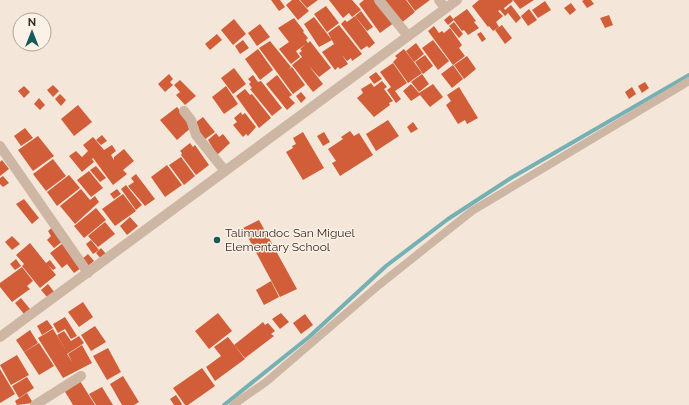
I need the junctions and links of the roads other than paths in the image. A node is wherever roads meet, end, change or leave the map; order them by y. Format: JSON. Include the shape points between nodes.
{"nodes":[{"id":1,"x":380,"y":0,"type":"edge"},
{"id":2,"x":439,"y":0,"type":"edge"},
{"id":3,"x":457,"y":0,"type":"edge"},
{"id":4,"x":445,"y":8,"type":"junction"},
{"id":5,"x":408,"y":36,"type":"junction"},
{"id":6,"x":689,"y":81,"type":"edge"},
{"id":7,"x":184,"y":111,"type":"dead end"},
{"id":8,"x":0,"y":146,"type":"edge"},
{"id":9,"x":225,"y":171,"type":"junction"},
{"id":10,"x":88,"y":272,"type":"junction"},
{"id":11,"x":0,"y":337,"type":"edge"},
{"id":12,"x":81,"y":376,"type":"dead end"},
{"id":13,"x":35,"y":405,"type":"edge"},
{"id":14,"x":233,"y":405,"type":"edge"}],
"edges":[{"from":1,"to":5,"type":"street"},
{"from":2,"to":4,"type":"street"},
{"from":3,"to":4,"type":"street"},
{"from":4,"to":5,"type":"street"},
{"from":5,"to":9,"type":"street"},
{"from":6,"to":14,"type":"lane","via":[[472,211],[379,285],[266,382]]},
{"from":7,"to":9,"type":"street","via":[[191,120],[196,135]]},
{"from":8,"to":10,"type":"street"},
{"from":9,"to":10,"type":"street"},
{"from":10,"to":11,"type":"street"},
{"from":12,"to":13,"type":"street"}]}
